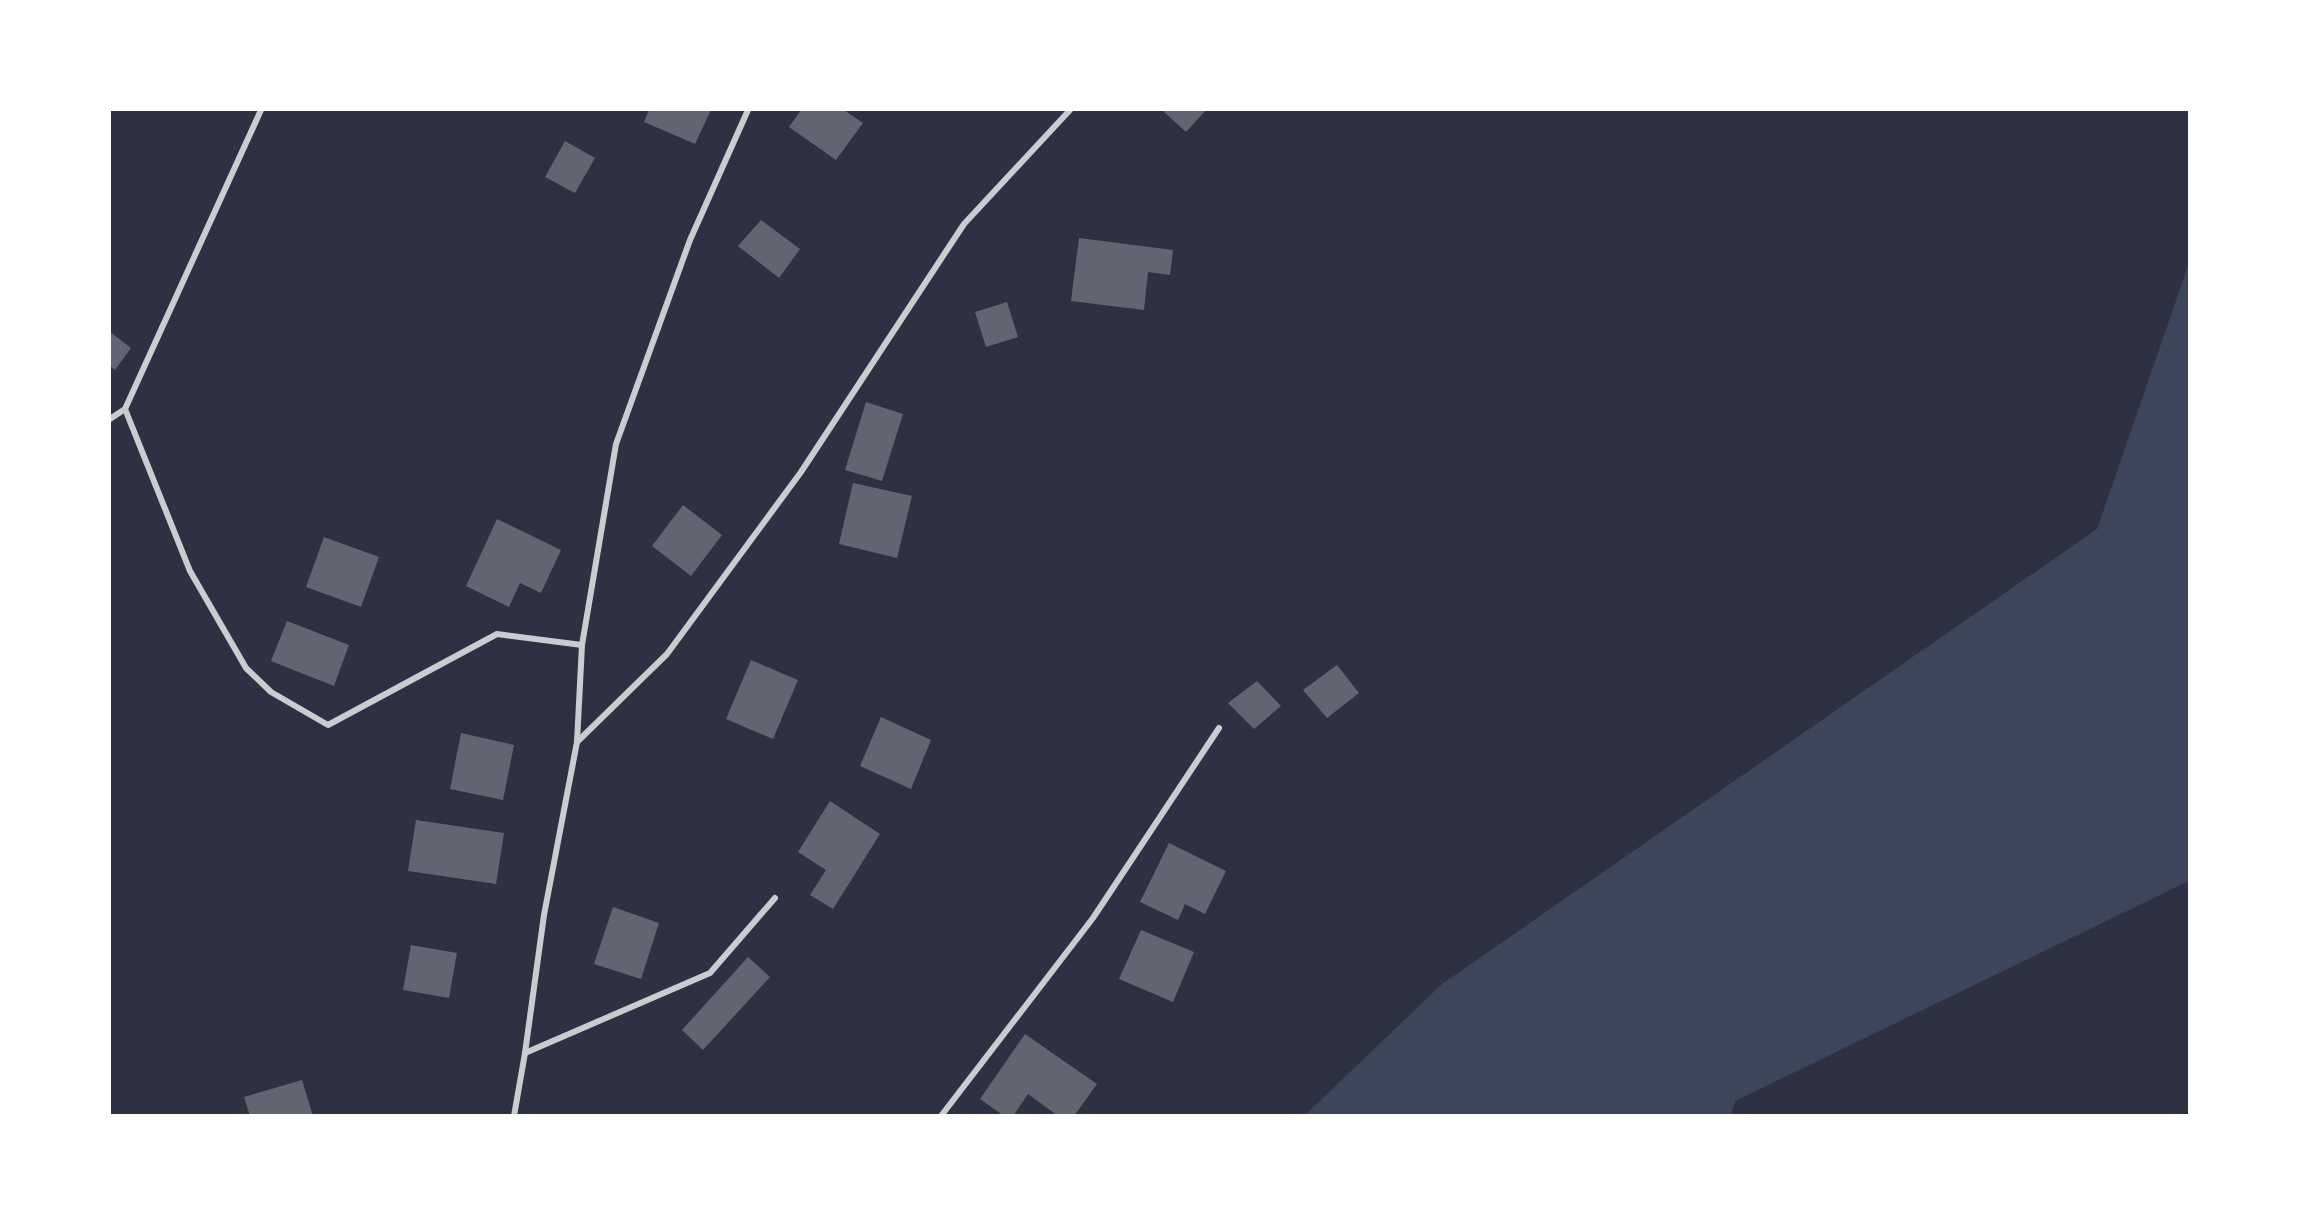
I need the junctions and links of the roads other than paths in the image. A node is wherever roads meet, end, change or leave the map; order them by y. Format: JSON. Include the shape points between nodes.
{"nodes":[{"id":1,"x":261,"y":110,"type":"edge"},
{"id":2,"x":748,"y":110,"type":"edge"},
{"id":3,"x":1070,"y":110,"type":"edge"},
{"id":4,"x":125,"y":409,"type":"junction"},
{"id":5,"x":110,"y":419,"type":"edge"},
{"id":6,"x":582,"y":645,"type":"junction"},
{"id":7,"x":1220,"y":728,"type":"dead end"},
{"id":8,"x":578,"y":742,"type":"junction"},
{"id":9,"x":775,"y":898,"type":"dead end"},
{"id":10,"x":525,"y":1053,"type":"junction"},
{"id":11,"x":514,"y":1116,"type":"edge"},
{"id":12,"x":940,"y":1116,"type":"edge"}],
"edges":[{"from":1,"to":4,"type":"street"},
{"from":2,"to":6,"type":"street","via":[[690,240],[616,444]]},
{"from":3,"to":8,"type":"street","via":[[963,224],[801,472],[667,654]]},
{"from":4,"to":5,"type":"street"},
{"from":4,"to":6,"type":"street","via":[[190,571],[246,668],[271,692],[328,725],[497,634]]},
{"from":6,"to":8,"type":"street"},
{"from":7,"to":12,"type":"street","via":[[1093,918]]},
{"from":8,"to":10,"type":"street","via":[[543,915]]},
{"from":9,"to":10,"type":"street","via":[[710,973]]},
{"from":10,"to":11,"type":"street"}]}
